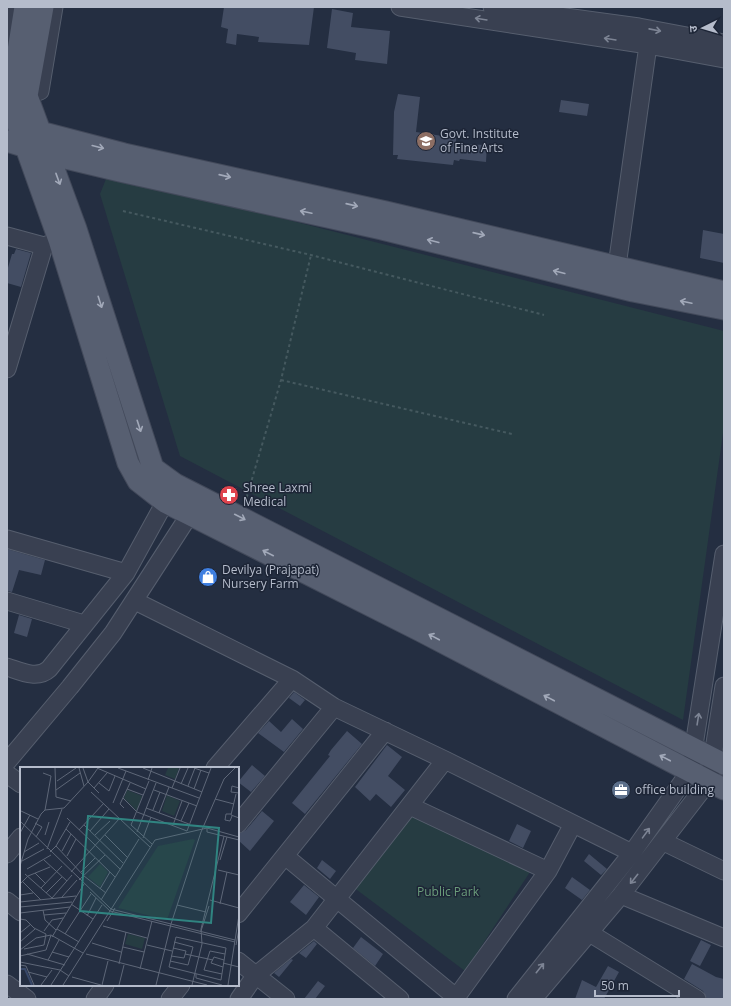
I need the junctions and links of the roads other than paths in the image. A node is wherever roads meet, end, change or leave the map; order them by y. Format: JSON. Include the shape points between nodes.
{"nodes":[{"id":1,"x":13,"y":7,"type":"edge"},
{"id":2,"x":25,"y":7,"type":"edge"},
{"id":3,"x":43,"y":7,"type":"edge"},
{"id":4,"x":54,"y":7,"type":"edge"},
{"id":5,"x":400,"y":7,"type":"edge"},
{"id":6,"x":492,"y":7,"type":"edge"},
{"id":7,"x":560,"y":12,"type":"edge"},
{"id":8,"x":724,"y":43,"type":"edge"},
{"id":9,"x":648,"y":45,"type":"junction"},
{"id":10,"x":7,"y":46,"type":"edge"},
{"id":11,"x":724,"y":59,"type":"edge"},
{"id":12,"x":15,"y":94,"type":"edge"},
{"id":13,"x":11,"y":129,"type":"edge"},
{"id":14,"x":34,"y":140,"type":"junction"},
{"id":15,"x":49,"y":154,"type":"junction"},
{"id":16,"x":7,"y":236,"type":"edge"},
{"id":17,"x":52,"y":243,"type":"junction"},
{"id":18,"x":617,"y":266,"type":"junction"},
{"id":19,"x":724,"y":292,"type":"edge"},
{"id":20,"x":724,"y":310,"type":"edge"},
{"id":21,"x":8,"y":359,"type":"edge"},
{"id":22,"x":165,"y":502,"type":"junction"},
{"id":23,"x":190,"y":514,"type":"junction"},
{"id":24,"x":7,"y":539,"type":"edge"},
{"id":25,"x":724,"y":554,"type":"edge"},
{"id":26,"x":126,"y":573,"type":"junction"},
{"id":27,"x":7,"y":601,"type":"edge"},
{"id":28,"x":135,"y":601,"type":"junction"},
{"id":29,"x":84,"y":624,"type":"junction"},
{"id":30,"x":7,"y":667,"type":"edge"},
{"id":31,"x":292,"y":679,"type":"junction"},
{"id":32,"x":724,"y":686,"type":"edge"},
{"id":33,"x":334,"y":707,"type":"junction"},
{"id":34,"x":385,"y":731,"type":"junction"},
{"id":35,"x":694,"y":750,"type":"junction"},
{"id":36,"x":445,"y":760,"type":"junction"},
{"id":37,"x":718,"y":761,"type":"edge"},
{"id":38,"x":7,"y":762,"type":"edge"},
{"id":39,"x":217,"y":767,"type":"edge"},
{"id":40,"x":690,"y":771,"type":"junction"},
{"id":41,"x":7,"y":774,"type":"edge"},
{"id":42,"x":20,"y":783,"type":"edge"},
{"id":43,"x":717,"y":785,"type":"edge"},
{"id":44,"x":410,"y":806,"type":"junction"},
{"id":45,"x":239,"y":823,"type":"edge"},
{"id":46,"x":573,"y":824,"type":"junction"},
{"id":47,"x":20,"y":838,"type":"edge"},
{"id":48,"x":664,"y":842,"type":"junction"},
{"id":49,"x":632,"y":853,"type":"junction"},
{"id":50,"x":7,"y":854,"type":"edge"},
{"id":51,"x":285,"y":856,"type":"junction"},
{"id":52,"x":548,"y":871,"type":"junction"},
{"id":53,"x":724,"y":872,"type":"edge"},
{"id":54,"x":621,"y":895,"type":"junction"},
{"id":55,"x":337,"y":898,"type":"junction"},
{"id":56,"x":7,"y":901,"type":"edge"},
{"id":57,"x":20,"y":911,"type":"edge"},
{"id":58,"x":239,"y":913,"type":"edge"},
{"id":59,"x":314,"y":928,"type":"junction"},
{"id":60,"x":588,"y":932,"type":"junction"},
{"id":61,"x":724,"y":938,"type":"edge"},
{"id":62,"x":239,"y":962,"type":"edge"},
{"id":63,"x":255,"y":976,"type":"junction"},
{"id":64,"x":7,"y":984,"type":"edge"},
{"id":65,"x":104,"y":986,"type":"edge"},
{"id":66,"x":180,"y":986,"type":"edge"},
{"id":67,"x":525,"y":997,"type":"edge"},
{"id":68,"x":456,"y":998,"type":"edge"},
{"id":69,"x":27,"y":999,"type":"edge"},
{"id":70,"x":95,"y":999,"type":"edge"},
{"id":71,"x":170,"y":999,"type":"edge"},
{"id":72,"x":238,"y":999,"type":"edge"},
{"id":73,"x":286,"y":999,"type":"edge"},
{"id":74,"x":400,"y":999,"type":"edge"},
{"id":75,"x":697,"y":999,"type":"edge"}],
"edges":[{"from":1,"to":10,"type":"street"},
{"from":2,"to":12,"type":"main road"},
{"from":3,"to":12,"type":"main road"},
{"from":4,"to":12,"type":"street","via":[[40,91]]},
{"from":9,"to":5,"type":"street","one_way":true},
{"from":6,"to":7,"type":"street"},
{"from":7,"to":8,"type":"street","one_way":true},
{"from":9,"to":11,"type":"street"},
{"from":9,"to":18,"type":"street"},
{"from":12,"to":13,"type":"main road"},
{"from":12,"to":14,"type":"main road"},
{"from":13,"to":14,"type":"main road"},
{"from":14,"to":15,"type":"main road"},
{"from":14,"to":17,"type":"main road"},
{"from":14,"to":18,"type":"main road","one_way":true,"via":[[124,154]]},
{"from":20,"to":15,"type":"main road","one_way":true},
{"from":15,"to":35,"type":"main road","one_way":true,"via":[[76,229],[152,468],[175,484]]},
{"from":16,"to":17,"type":"street"},
{"from":17,"to":21,"type":"street"},
{"from":17,"to":22,"type":"main road","via":[[128,462],[138,481]]},
{"from":18,"to":19,"type":"main road"},
{"from":22,"to":23,"type":"main road"},
{"from":22,"to":26,"type":"street"},
{"from":23,"to":28,"type":"street"},
{"from":40,"to":23,"type":"main road","one_way":true},
{"from":24,"to":26,"type":"street"},
{"from":35,"to":25,"type":"street","one_way":true},
{"from":26,"to":29,"type":"street"},
{"from":27,"to":29,"type":"street"},
{"from":28,"to":31,"type":"street"},
{"from":28,"to":38,"type":"street","via":[[70,688]]},
{"from":29,"to":30,"type":"street","via":[[46,672],[36,675]]},
{"from":31,"to":33,"type":"street"},
{"from":31,"to":39,"type":"street"},
{"from":32,"to":37,"type":"street"},
{"from":33,"to":34,"type":"street"},
{"from":33,"to":45,"type":"street"},
{"from":34,"to":36,"type":"street"},
{"from":34,"to":51,"type":"street"},
{"from":35,"to":37,"type":"main road"},
{"from":35,"to":40,"type":"street"},
{"from":36,"to":44,"type":"street"},
{"from":36,"to":46,"type":"street"},
{"from":37,"to":43,"type":"street"},
{"from":40,"to":43,"type":"main road"},
{"from":49,"to":40,"type":"street","one_way":true},
{"from":41,"to":42,"type":"street"},
{"from":43,"to":48,"type":"street"},
{"from":44,"to":52,"type":"street"},
{"from":44,"to":55,"type":"street"},
{"from":46,"to":49,"type":"street"},
{"from":46,"to":52,"type":"street"},
{"from":47,"to":50,"type":"street"},
{"from":48,"to":53,"type":"street"},
{"from":48,"to":54,"type":"street","one_way":true},
{"from":67,"to":49,"type":"street","one_way":true},
{"from":51,"to":55,"type":"street"},
{"from":51,"to":58,"type":"street"},
{"from":52,"to":68,"type":"street"},
{"from":54,"to":60,"type":"street"},
{"from":54,"to":61,"type":"street"},
{"from":55,"to":59,"type":"street"},
{"from":55,"to":68,"type":"street"},
{"from":56,"to":57,"type":"street"},
{"from":59,"to":63,"type":"street"},
{"from":59,"to":74,"type":"street"},
{"from":60,"to":67,"type":"street"},
{"from":60,"to":75,"type":"street"},
{"from":62,"to":63,"type":"street"},
{"from":63,"to":72,"type":"street"},
{"from":63,"to":73,"type":"street"},
{"from":64,"to":69,"type":"street"},
{"from":65,"to":70,"type":"street"},
{"from":66,"to":71,"type":"street"}]}
